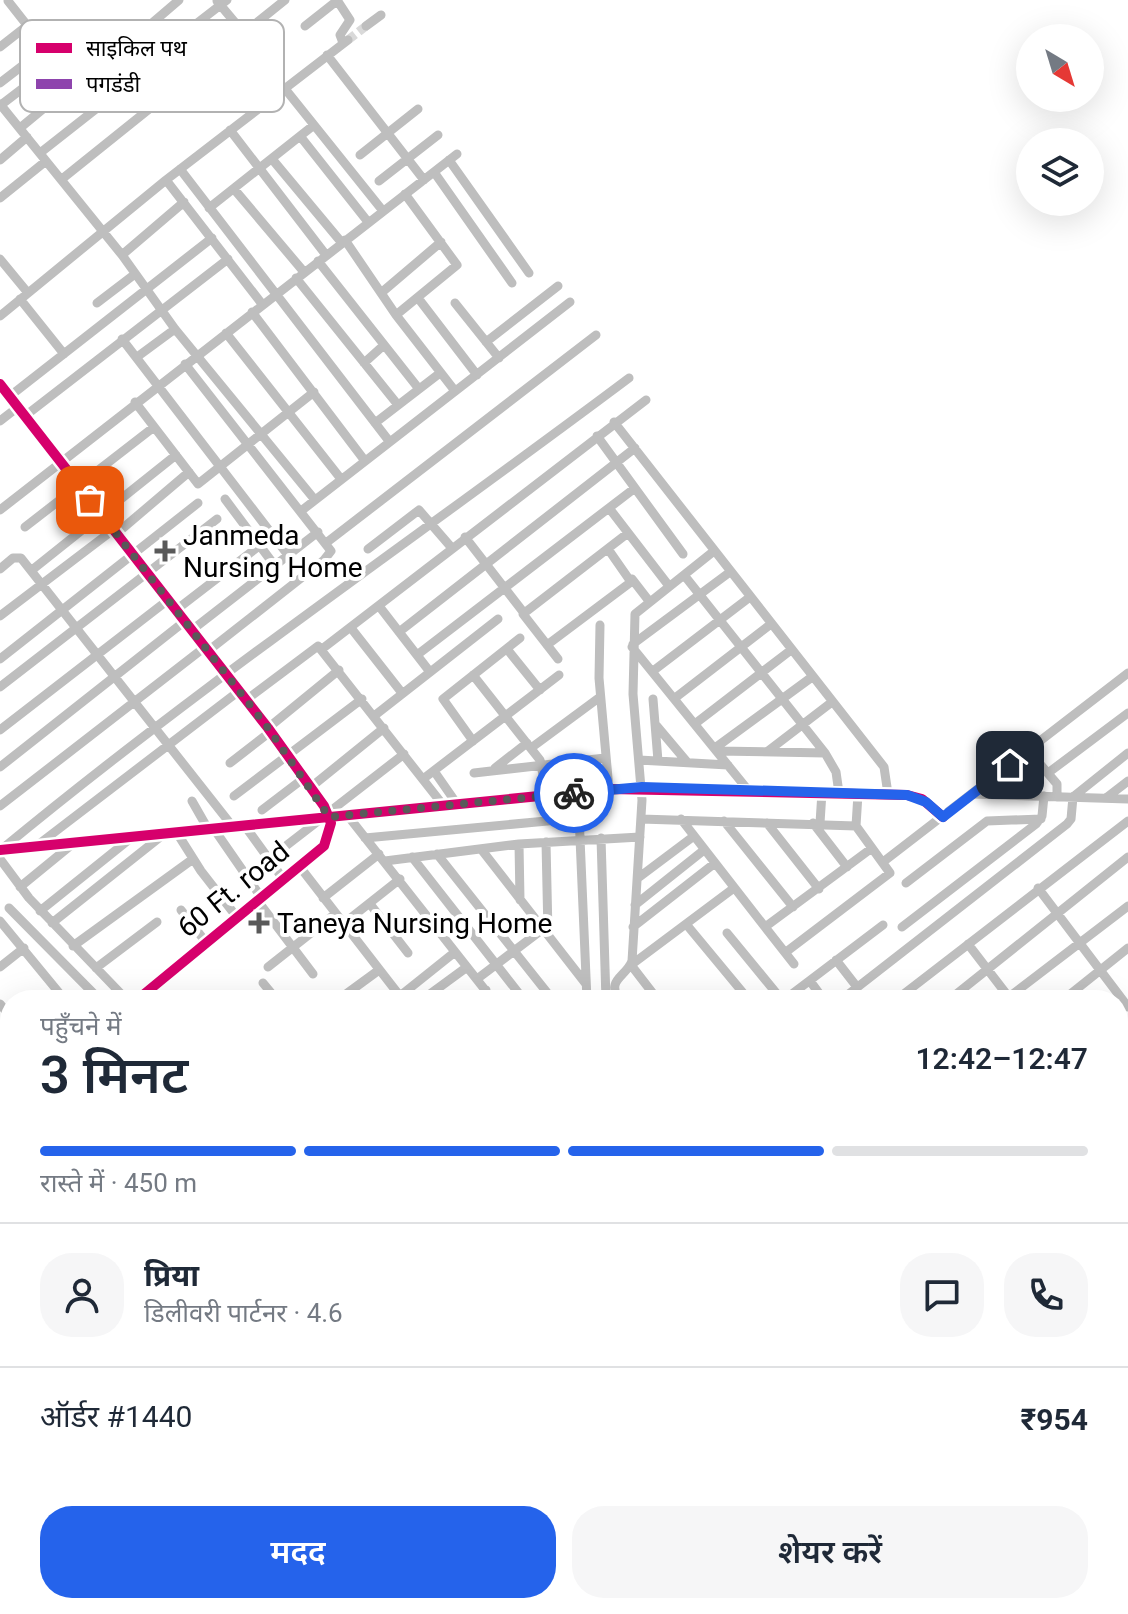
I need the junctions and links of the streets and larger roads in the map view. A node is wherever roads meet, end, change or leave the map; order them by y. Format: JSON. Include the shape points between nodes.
{"nodes":[{"id":1,"x":8,"y":0,"type":"edge"},
{"id":2,"x":179,"y":0,"type":"edge"},
{"id":3,"x":285,"y":0,"type":"edge"},
{"id":4,"x":338,"y":0,"type":"edge"},
{"id":5,"x":221,"y":2,"type":"edge"},
{"id":6,"x":0,"y":7,"type":"edge"},
{"id":7,"x":381,"y":15,"type":"dead end"},
{"id":8,"x":24,"y":20,"type":"edge"},
{"id":9,"x":154,"y":20,"type":"edge"},
{"id":10,"x":200,"y":20,"type":"edge"},
{"id":11,"x":234,"y":20,"type":"edge"},
{"id":12,"x":259,"y":20,"type":"edge"},
{"id":13,"x":305,"y":26,"type":"dead end"},
{"id":14,"x":366,"y":26,"type":"tunnel mouth"},
{"id":15,"x":20,"y":31,"type":"edge"},
{"id":16,"x":0,"y":47,"type":"edge"},
{"id":17,"x":327,"y":55,"type":"junction"},
{"id":18,"x":20,"y":67,"type":"edge"},
{"id":19,"x":0,"y":83,"type":"edge"},
{"id":20,"x":20,"y":90,"type":"edge"},
{"id":21,"x":286,"y":90,"type":"joint"},
{"id":22,"x":1,"y":104,"type":"edge"},
{"id":23,"x":418,"y":109,"type":"dead end"},
{"id":24,"x":39,"y":112,"type":"edge"},
{"id":25,"x":95,"y":112,"type":"edge"},
{"id":26,"x":145,"y":112,"type":"edge"},
{"id":27,"x":255,"y":112,"type":"edge"},
{"id":28,"x":314,"y":125,"type":"junction"},
{"id":29,"x":20,"y":128,"type":"junction"},
{"id":30,"x":230,"y":130,"type":"junction"},
{"id":31,"x":387,"y":132,"type":"junction"},
{"id":32,"x":438,"y":135,"type":"dead end"},
{"id":33,"x":300,"y":136,"type":"junction"},
{"id":34,"x":27,"y":137,"type":"junction"},
{"id":35,"x":360,"y":155,"type":"dead end"},
{"id":36,"x":43,"y":157,"type":"junction"},
{"id":37,"x":272,"y":159,"type":"junction"},
{"id":38,"x":407,"y":159,"type":"junction"},
{"id":39,"x":0,"y":160,"type":"edge"},
{"id":40,"x":180,"y":169,"type":"junction"},
{"id":41,"x":258,"y":170,"type":"junction"},
{"id":42,"x":434,"y":172,"type":"junction"},
{"id":43,"x":62,"y":179,"type":"junction"},
{"id":44,"x":166,"y":180,"type":"junction"},
{"id":45,"x":424,"y":180,"type":"junction"},
{"id":46,"x":379,"y":181,"type":"dead end"},
{"id":47,"x":234,"y":189,"type":"junction"},
{"id":48,"x":405,"y":194,"type":"junction"},
{"id":49,"x":0,"y":198,"type":"edge"},
{"id":50,"x":184,"y":202,"type":"junction"},
{"id":51,"x":209,"y":208,"type":"junction"},
{"id":52,"x":383,"y":211,"type":"junction"},
{"id":53,"x":368,"y":222,"type":"junction"},
{"id":54,"x":105,"y":233,"type":"junction"},
{"id":55,"x":212,"y":238,"type":"junction"},
{"id":56,"x":343,"y":242,"type":"junction"},
{"id":57,"x":441,"y":242,"type":"junction"},
{"id":58,"x":122,"y":255,"type":"junction"},
{"id":59,"x":322,"y":258,"type":"junction"},
{"id":60,"x":0,"y":259,"type":"edge"},
{"id":61,"x":228,"y":259,"type":"junction"},
{"id":62,"x":529,"y":273,"type":"dead end"},
{"id":63,"x":135,"y":274,"type":"junction"},
{"id":64,"x":300,"y":275,"type":"junction"},
{"id":65,"x":512,"y":283,"type":"dead end"},
{"id":66,"x":558,"y":286,"type":"dead end"},
{"id":67,"x":146,"y":289,"type":"junction"},
{"id":68,"x":381,"y":293,"type":"junction"},
{"id":69,"x":276,"y":294,"type":"junction"},
{"id":70,"x":24,"y":296,"type":"junction"},
{"id":71,"x":418,"y":298,"type":"junction"},
{"id":72,"x":570,"y":302,"type":"dead end"},
{"id":73,"x":97,"y":303,"type":"dead end"},
{"id":74,"x":455,"y":303,"type":"dead end"},
{"id":75,"x":262,"y":304,"type":"junction"},
{"id":76,"x":161,"y":308,"type":"junction"},
{"id":77,"x":252,"y":312,"type":"junction"},
{"id":78,"x":396,"y":315,"type":"junction"},
{"id":79,"x":0,"y":316,"type":"edge"},
{"id":80,"x":175,"y":329,"type":"junction"},
{"id":81,"x":226,"y":333,"type":"junction"},
{"id":82,"x":596,"y":335,"type":"dead end"},
{"id":83,"x":122,"y":339,"type":"junction"},
{"id":84,"x":486,"y":342,"type":"junction"},
{"id":85,"x":384,"y":345,"type":"junction"},
{"id":86,"x":64,"y":354,"type":"junction"},
{"id":87,"x":197,"y":355,"type":"junction"},
{"id":88,"x":137,"y":357,"type":"junction"},
{"id":89,"x":499,"y":358,"type":"junction"},
{"id":90,"x":364,"y":363,"type":"junction"},
{"id":91,"x":185,"y":364,"type":"junction"},
{"id":92,"x":440,"y":373,"type":"junction"},
{"id":93,"x":477,"y":375,"type":"junction"},
{"id":94,"x":629,"y":378,"type":"dead end"},
{"id":95,"x":159,"y":384,"type":"junction"},
{"id":96,"x":419,"y":389,"type":"junction"},
{"id":97,"x":3,"y":390,"type":"edge"},
{"id":98,"x":455,"y":391,"type":"junction"},
{"id":99,"x":314,"y":392,"type":"junction"},
{"id":100,"x":646,"y":400,"type":"dead end"},
{"id":101,"x":135,"y":402,"type":"junction"},
{"id":102,"x":398,"y":405,"type":"junction"},
{"id":103,"x":18,"y":407,"type":"junction"},
{"id":104,"x":287,"y":413,"type":"junction"},
{"id":105,"x":25,"y":416,"type":"junction"},
{"id":106,"x":0,"y":421,"type":"edge"},
{"id":107,"x":614,"y":422,"type":"junction"},
{"id":108,"x":375,"y":423,"type":"junction"},
{"id":109,"x":154,"y":427,"type":"junction"},
{"id":110,"x":262,"y":433,"type":"junction"},
{"id":111,"x":597,"y":436,"type":"junction"},
{"id":112,"x":389,"y":441,"type":"junction"},
{"id":113,"x":248,"y":444,"type":"junction"},
{"id":114,"x":635,"y":448,"type":"junction"},
{"id":115,"x":176,"y":455,"type":"junction"},
{"id":116,"x":60,"y":461,"type":"junction"},
{"id":117,"x":365,"y":461,"type":"junction"},
{"id":118,"x":616,"y":463,"type":"junction"},
{"id":119,"x":221,"y":467,"type":"junction"},
{"id":120,"x":189,"y":472,"type":"junction"},
{"id":121,"x":341,"y":479,"type":"junction"},
{"id":122,"x":79,"y":485,"type":"junction"},
{"id":123,"x":635,"y":488,"type":"junction"},
{"id":124,"x":225,"y":499,"type":"dead end"},
{"id":125,"x":315,"y":500,"type":"junction"},
{"id":126,"x":198,"y":503,"type":"dead end"},
{"id":127,"x":609,"y":508,"type":"junction"},
{"id":128,"x":0,"y":510,"type":"edge"},
{"id":129,"x":301,"y":511,"type":"junction"},
{"id":130,"x":101,"y":515,"type":"junction"},
{"id":131,"x":217,"y":519,"type":"dead end"},
{"id":132,"x":434,"y":525,"type":"junction"},
{"id":133,"x":25,"y":527,"type":"dead end"},
{"id":134,"x":115,"y":532,"type":"junction"},
{"id":135,"x":318,"y":532,"type":"junction"},
{"id":136,"x":628,"y":533,"type":"junction"},
{"id":137,"x":465,"y":537,"type":"junction"},
{"id":138,"x":326,"y":543,"type":"junction"},
{"id":139,"x":259,"y":546,"type":"junction"},
{"id":140,"x":451,"y":547,"type":"junction"},
{"id":141,"x":368,"y":549,"type":"dead end"},
{"id":142,"x":608,"y":549,"type":"junction"},
{"id":143,"x":714,"y":551,"type":"junction"},
{"id":144,"x":683,"y":554,"type":"dead end"},
{"id":145,"x":134,"y":555,"type":"junction"},
{"id":146,"x":288,"y":555,"type":"junction"},
{"id":147,"x":485,"y":563,"type":"junction"},
{"id":148,"x":275,"y":566,"type":"junction"},
{"id":149,"x":0,"y":569,"type":"edge"},
{"id":150,"x":32,"y":570,"type":"junction"},
{"id":151,"x":730,"y":572,"type":"junction"},
{"id":152,"x":147,"y":573,"type":"junction"},
{"id":153,"x":684,"y":575,"type":"junction"},
{"id":154,"x":632,"y":579,"type":"junction"},
{"id":155,"x":42,"y":584,"type":"junction"},
{"id":156,"x":669,"y":586,"type":"junction"},
{"id":157,"x":504,"y":588,"type":"junction"},
{"id":158,"x":699,"y":596,"type":"junction"},
{"id":159,"x":750,"y":597,"type":"junction"},
{"id":160,"x":168,"y":600,"type":"junction"},
{"id":161,"x":649,"y":601,"type":"junction"},
{"id":162,"x":379,"y":606,"type":"junction"},
{"id":163,"x":62,"y":610,"type":"junction"},
{"id":164,"x":176,"y":610,"type":"junction"},
{"id":165,"x":524,"y":613,"type":"junction"},
{"id":166,"x":0,"y":616,"type":"edge"},
{"id":167,"x":498,"y":619,"type":"dead end"},
{"id":168,"x":185,"y":621,"type":"junction"},
{"id":169,"x":720,"y":622,"type":"junction"},
{"id":170,"x":771,"y":624,"type":"junction"},
{"id":171,"x":600,"y":625,"type":"dead end"},
{"id":172,"x":76,"y":628,"type":"junction"},
{"id":173,"x":351,"y":628,"type":"junction"},
{"id":174,"x":192,"y":630,"type":"junction"},
{"id":175,"x":399,"y":632,"type":"junction"},
{"id":176,"x":520,"y":638,"type":"dead end"},
{"id":177,"x":547,"y":645,"type":"junction"},
{"id":178,"x":632,"y":646,"type":"junction"},
{"id":179,"x":740,"y":648,"type":"junction"},
{"id":180,"x":206,"y":649,"type":"junction"},
{"id":181,"x":322,"y":649,"type":"junction"},
{"id":182,"x":507,"y":649,"type":"junction"},
{"id":183,"x":791,"y":650,"type":"junction"},
{"id":184,"x":97,"y":655,"type":"junction"},
{"id":185,"x":417,"y":655,"type":"junction"},
{"id":186,"x":0,"y":659,"type":"edge"},
{"id":187,"x":558,"y":659,"type":"dead end"},
{"id":188,"x":339,"y":670,"type":"junction"},
{"id":189,"x":653,"y":671,"type":"junction"},
{"id":190,"x":430,"y":672,"type":"junction"},
{"id":191,"x":225,"y":673,"type":"junction"},
{"id":192,"x":760,"y":673,"type":"junction"},
{"id":193,"x":1128,"y":673,"type":"edge"},
{"id":194,"x":473,"y":675,"type":"junction"},
{"id":195,"x":559,"y":675,"type":"dead end"},
{"id":196,"x":114,"y":677,"type":"junction"},
{"id":197,"x":812,"y":677,"type":"junction"},
{"id":198,"x":0,"y":687,"type":"edge"},
{"id":199,"x":540,"y":690,"type":"junction"},
{"id":200,"x":239,"y":691,"type":"junction"},
{"id":201,"x":402,"y":693,"type":"junction"},
{"id":202,"x":600,"y":697,"type":"junction"},
{"id":203,"x":675,"y":698,"type":"junction"},
{"id":204,"x":362,"y":699,"type":"junction"},
{"id":205,"x":653,"y":699,"type":"dead end"},
{"id":206,"x":781,"y":699,"type":"junction"},
{"id":207,"x":246,"y":700,"type":"junction"},
{"id":208,"x":832,"y":702,"type":"junction"},
{"id":209,"x":134,"y":703,"type":"junction"},
{"id":210,"x":1128,"y":713,"type":"edge"},
{"id":211,"x":374,"y":716,"type":"junction"},
{"id":212,"x":505,"y":716,"type":"junction"},
{"id":213,"x":696,"y":723,"type":"junction"},
{"id":214,"x":655,"y":724,"type":"junction"},
{"id":215,"x":801,"y":726,"type":"junction"},
{"id":216,"x":384,"y":728,"type":"junction"},
{"id":217,"x":0,"y":730,"type":"edge"},
{"id":218,"x":157,"y":730,"type":"junction"},
{"id":219,"x":269,"y":730,"type":"junction"},
{"id":220,"x":473,"y":741,"type":"junction"},
{"id":221,"x":170,"y":746,"type":"junction"},
{"id":222,"x":529,"y":746,"type":"junction"},
{"id":223,"x":716,"y":750,"type":"junction"},
{"id":224,"x":1028,"y":750,"type":"junction"},
{"id":225,"x":768,"y":752,"type":"junction"},
{"id":226,"x":825,"y":753,"type":"junction"},
{"id":227,"x":1128,"y":753,"type":"edge"},
{"id":228,"x":404,"y":754,"type":"junction"},
{"id":229,"x":288,"y":756,"type":"junction"},
{"id":230,"x":605,"y":758,"type":"junction"},
{"id":231,"x":639,"y":760,"type":"junction"},
{"id":232,"x":658,"y":761,"type":"junction"},
{"id":233,"x":687,"y":762,"type":"junction"},
{"id":234,"x":230,"y":763,"type":"dead end"},
{"id":235,"x":542,"y":764,"type":"junction"},
{"id":236,"x":1,"y":765,"type":"edge"},
{"id":237,"x":728,"y":765,"type":"junction"},
{"id":238,"x":492,"y":770,"type":"junction"},
{"id":239,"x":434,"y":771,"type":"junction"},
{"id":240,"x":474,"y":773,"type":"dead end"},
{"id":241,"x":1048,"y":773,"type":"junction"},
{"id":242,"x":304,"y":778,"type":"junction"},
{"id":243,"x":423,"y":779,"type":"junction"},
{"id":244,"x":1128,"y":781,"type":"edge"},
{"id":245,"x":311,"y":787,"type":"junction"},
{"id":246,"x":642,"y":787,"type":"junction"},
{"id":247,"x":609,"y":789,"type":"junction"},
{"id":248,"x":748,"y":790,"type":"junction"},
{"id":249,"x":578,"y":792,"type":"junction"},
{"id":250,"x":822,"y":792,"type":"junction"},
{"id":251,"x":839,"y":793,"type":"junction"},
{"id":252,"x":858,"y":794,"type":"junction"},
{"id":253,"x":888,"y":794,"type":"junction"},
{"id":254,"x":973,"y":794,"type":"junction"},
{"id":255,"x":547,"y":795,"type":"junction"},
{"id":256,"x":234,"y":796,"type":"dead end"},
{"id":257,"x":1044,"y":796,"type":"junction"},
{"id":258,"x":1057,"y":797,"type":"junction"},
{"id":259,"x":1073,"y":797,"type":"junction"},
{"id":260,"x":1106,"y":798,"type":"junction"},
{"id":261,"x":1128,"y":799,"type":"edge"},
{"id":262,"x":192,"y":801,"type":"dead end"},
{"id":263,"x":457,"y":804,"type":"junction"},
{"id":264,"x":443,"y":805,"type":"junction"},
{"id":265,"x":0,"y":806,"type":"edge"},
{"id":266,"x":262,"y":810,"type":"dead end"},
{"id":267,"x":326,"y":816,"type":"junction"},
{"id":268,"x":348,"y":816,"type":"junction"},
{"id":269,"x":943,"y":817,"type":"junction"},
{"id":270,"x":579,"y":818,"type":"junction"},
{"id":271,"x":641,"y":819,"type":"junction"},
{"id":272,"x":681,"y":819,"type":"junction"},
{"id":273,"x":1041,"y":819,"type":"junction"},
{"id":274,"x":724,"y":821,"type":"junction"},
{"id":275,"x":1128,"y":821,"type":"edge"},
{"id":276,"x":767,"y":823,"type":"junction"},
{"id":277,"x":816,"y":823,"type":"junction"},
{"id":278,"x":245,"y":826,"type":"junction"},
{"id":279,"x":856,"y":826,"type":"junction"},
{"id":280,"x":233,"y":827,"type":"junction"},
{"id":281,"x":211,"y":829,"type":"junction"},
{"id":282,"x":177,"y":833,"type":"junction"},
{"id":283,"x":164,"y":834,"type":"junction"},
{"id":284,"x":694,"y":836,"type":"junction"},
{"id":285,"x":133,"y":837,"type":"junction"},
{"id":286,"x":640,"y":837,"type":"junction"},
{"id":287,"x":365,"y":838,"type":"junction"},
{"id":288,"x":601,"y":838,"type":"junction"},
{"id":289,"x":580,"y":839,"type":"junction"},
{"id":290,"x":75,"y":842,"type":"junction"},
{"id":291,"x":546,"y":842,"type":"junction"},
{"id":292,"x":519,"y":844,"type":"junction"},
{"id":293,"x":36,"y":847,"type":"junction"},
{"id":294,"x":872,"y":848,"type":"junction"},
{"id":295,"x":481,"y":849,"type":"junction"},
{"id":296,"x":0,"y":850,"type":"edge"},
{"id":297,"x":704,"y":850,"type":"junction"},
{"id":298,"x":437,"y":854,"type":"junction"},
{"id":299,"x":382,"y":857,"type":"junction"},
{"id":300,"x":412,"y":857,"type":"junction"},
{"id":301,"x":1128,"y":857,"type":"edge"},
{"id":302,"x":0,"y":859,"type":"edge"},
{"id":303,"x":193,"y":859,"type":"junction"},
{"id":304,"x":269,"y":859,"type":"junction"},
{"id":305,"x":883,"y":862,"type":"junction"},
{"id":306,"x":715,"y":863,"type":"junction"},
{"id":307,"x":300,"y":867,"type":"junction"},
{"id":308,"x":847,"y":867,"type":"junction"},
{"id":309,"x":638,"y":878,"type":"junction"},
{"id":310,"x":400,"y":879,"type":"junction"},
{"id":311,"x":284,"y":880,"type":"junction"},
{"id":312,"x":906,"y":883,"type":"dead end"},
{"id":313,"x":20,"y":887,"type":"junction"},
{"id":314,"x":734,"y":888,"type":"junction"},
{"id":315,"x":1038,"y":888,"type":"junction"},
{"id":316,"x":819,"y":889,"type":"junction"},
{"id":317,"x":323,"y":898,"type":"junction"},
{"id":318,"x":259,"y":899,"type":"junction"},
{"id":319,"x":520,"y":900,"type":"junction"},
{"id":320,"x":370,"y":904,"type":"junction"},
{"id":321,"x":635,"y":905,"type":"junction"},
{"id":322,"x":1128,"y":906,"type":"edge"},
{"id":323,"x":793,"y":907,"type":"junction"},
{"id":324,"x":9,"y":908,"type":"dead end"},
{"id":325,"x":181,"y":910,"type":"dead end"},
{"id":326,"x":40,"y":911,"type":"junction"},
{"id":327,"x":335,"y":914,"type":"junction"},
{"id":328,"x":1057,"y":915,"type":"junction"},
{"id":329,"x":236,"y":916,"type":"junction"},
{"id":330,"x":0,"y":921,"type":"edge"},
{"id":331,"x":157,"y":922,"type":"dead end"},
{"id":332,"x":52,"y":923,"type":"junction"},
{"id":333,"x":343,"y":924,"type":"junction"},
{"id":334,"x":686,"y":924,"type":"junction"},
{"id":335,"x":883,"y":925,"type":"dead end"},
{"id":336,"x":633,"y":927,"type":"junction"},
{"id":337,"x":765,"y":927,"type":"junction"},
{"id":338,"x":902,"y":927,"type":"dead end"},
{"id":339,"x":546,"y":932,"type":"junction"},
{"id":340,"x":727,"y":933,"type":"dead end"},
{"id":341,"x":205,"y":941,"type":"junction"},
{"id":342,"x":968,"y":944,"type":"junction"},
{"id":343,"x":1080,"y":945,"type":"junction"},
{"id":344,"x":73,"y":946,"type":"junction"},
{"id":345,"x":24,"y":948,"type":"junction"},
{"id":346,"x":293,"y":948,"type":"junction"},
{"id":347,"x":1128,"y":948,"type":"edge"},
{"id":348,"x":515,"y":951,"type":"junction"},
{"id":349,"x":455,"y":952,"type":"junction"},
{"id":350,"x":786,"y":952,"type":"junction"},
{"id":351,"x":408,"y":953,"type":"dead end"},
{"id":352,"x":836,"y":960,"type":"junction"},
{"id":353,"x":794,"y":964,"type":"dead end"},
{"id":354,"x":496,"y":965,"type":"junction"},
{"id":355,"x":631,"y":965,"type":"junction"},
{"id":356,"x":0,"y":967,"type":"edge"},
{"id":357,"x":268,"y":967,"type":"dead end"},
{"id":358,"x":467,"y":967,"type":"junction"},
{"id":359,"x":96,"y":968,"type":"junction"},
{"id":360,"x":379,"y":970,"type":"junction"},
{"id":361,"x":987,"y":970,"type":"junction"},
{"id":362,"x":1099,"y":971,"type":"junction"},
{"id":363,"x":313,"y":974,"type":"dead end"},
{"id":364,"x":477,"y":979,"type":"junction"},
{"id":365,"x":810,"y":981,"type":"junction"},
{"id":366,"x":263,"y":983,"type":"dead end"},
{"id":367,"x":586,"y":984,"type":"junction"},
{"id":368,"x":857,"y":987,"type":"junction"},
{"id":369,"x":57,"y":990,"type":"edge"},
{"id":370,"x":90,"y":990,"type":"edge"},
{"id":371,"x":117,"y":990,"type":"edge"},
{"id":372,"x":149,"y":990,"type":"edge"},
{"id":373,"x":269,"y":990,"type":"edge"},
{"id":374,"x":352,"y":990,"type":"edge"},
{"id":375,"x":395,"y":990,"type":"edge"},
{"id":376,"x":411,"y":990,"type":"edge"},
{"id":377,"x":436,"y":990,"type":"edge"},
{"id":378,"x":486,"y":990,"type":"edge"},
{"id":379,"x":516,"y":990,"type":"edge"},
{"id":380,"x":545,"y":990,"type":"edge"},
{"id":381,"x":586,"y":990,"type":"edge"},
{"id":382,"x":606,"y":990,"type":"edge"},
{"id":383,"x":614,"y":990,"type":"edge"},
{"id":384,"x":650,"y":990,"type":"edge"},
{"id":385,"x":741,"y":990,"type":"edge"},
{"id":386,"x":775,"y":990,"type":"edge"},
{"id":387,"x":797,"y":990,"type":"edge"},
{"id":388,"x":817,"y":990,"type":"edge"},
{"id":389,"x":853,"y":990,"type":"edge"},
{"id":390,"x":909,"y":990,"type":"edge"},
{"id":391,"x":962,"y":990,"type":"edge"},
{"id":392,"x":1001,"y":990,"type":"edge"},
{"id":393,"x":1020,"y":990,"type":"edge"},
{"id":394,"x":1075,"y":990,"type":"edge"},
{"id":395,"x":1117,"y":990,"type":"edge"}],
"edges":[{"from":1,"to":6,"type":"street"},
{"from":1,"to":8,"type":"street"},
{"from":2,"to":9,"type":"street"},
{"from":3,"to":12,"type":"street"},
{"from":4,"to":13,"type":"street"},
{"from":4,"to":17,"type":"street","via":[[350,20],[340,35],[346,41]]},
{"from":5,"to":10,"type":"street"},
{"from":5,"to":11,"type":"street"},
{"from":7,"to":14,"type":"street"},
{"from":15,"to":16,"type":"street"},
{"from":17,"to":21,"type":"street"},
{"from":17,"to":31,"type":"street"},
{"from":18,"to":19,"type":"street"},
{"from":20,"to":22,"type":"street"},
{"from":21,"to":28,"type":"street"},
{"from":22,"to":29,"type":"street"},
{"from":23,"to":31,"type":"street"},
{"from":24,"to":29,"type":"street"},
{"from":25,"to":36,"type":"street"},
{"from":26,"to":43,"type":"street"},
{"from":27,"to":30,"type":"street"},
{"from":28,"to":33,"type":"street"},
{"from":28,"to":52,"type":"street"},
{"from":29,"to":34,"type":"street"},
{"from":30,"to":40,"type":"street"},
{"from":30,"to":41,"type":"street"},
{"from":31,"to":35,"type":"street"},
{"from":31,"to":38,"type":"street"},
{"from":32,"to":38,"type":"street"},
{"from":33,"to":37,"type":"street"},
{"from":33,"to":53,"type":"street"},
{"from":34,"to":36,"type":"street"},
{"from":34,"to":39,"type":"street"},
{"from":36,"to":43,"type":"street"},
{"from":36,"to":49,"type":"street"},
{"from":37,"to":41,"type":"street"},
{"from":37,"to":56,"type":"street"},
{"from":38,"to":45,"type":"street"},
{"from":38,"to":46,"type":"street"},
{"from":40,"to":44,"type":"street"},
{"from":40,"to":51,"type":"street"},
{"from":41,"to":47,"type":"street"},
{"from":41,"to":59,"type":"street"},
{"from":42,"to":45,"type":"street"},
{"from":42,"to":62,"type":"street","via":[[453,157]]},
{"from":42,"to":65,"type":"street"},
{"from":43,"to":54,"type":"street"},
{"from":44,"to":50,"type":"street"},
{"from":44,"to":54,"type":"street"},
{"from":45,"to":48,"type":"street"},
{"from":47,"to":51,"type":"street"},
{"from":47,"to":64,"type":"street"},
{"from":48,"to":52,"type":"street"},
{"from":48,"to":57,"type":"street"},
{"from":50,"to":55,"type":"street"},
{"from":50,"to":58,"type":"street"},
{"from":51,"to":69,"type":"street"},
{"from":52,"to":53,"type":"street"},
{"from":53,"to":56,"type":"street"},
{"from":54,"to":58,"type":"street"},
{"from":54,"to":70,"type":"street"},
{"from":55,"to":61,"type":"street"},
{"from":55,"to":67,"type":"street"},
{"from":56,"to":59,"type":"street"},
{"from":56,"to":68,"type":"street"},
{"from":57,"to":68,"type":"street"},
{"from":57,"to":71,"type":"street","via":[[457,265]]},
{"from":58,"to":63,"type":"street"},
{"from":59,"to":64,"type":"street"},
{"from":59,"to":85,"type":"street"},
{"from":60,"to":70,"type":"street"},
{"from":61,"to":75,"type":"street"},
{"from":61,"to":76,"type":"street"},
{"from":63,"to":67,"type":"street"},
{"from":63,"to":73,"type":"street"},
{"from":64,"to":69,"type":"street"},
{"from":64,"to":90,"type":"street"},
{"from":66,"to":84,"type":"street"},
{"from":67,"to":76,"type":"street"},
{"from":67,"to":86,"type":"street"},
{"from":68,"to":78,"type":"street"},
{"from":69,"to":75,"type":"street"},
{"from":69,"to":108,"type":"street"},
{"from":70,"to":79,"type":"street"},
{"from":70,"to":86,"type":"street"},
{"from":71,"to":78,"type":"street"},
{"from":71,"to":93,"type":"street"},
{"from":72,"to":89,"type":"street"},
{"from":74,"to":84,"type":"street"},
{"from":75,"to":77,"type":"street"},
{"from":76,"to":80,"type":"street"},
{"from":76,"to":83,"type":"street"},
{"from":77,"to":81,"type":"street"},
{"from":77,"to":99,"type":"street"},
{"from":78,"to":92,"type":"street"},
{"from":80,"to":87,"type":"street"},
{"from":80,"to":88,"type":"street"},
{"from":81,"to":87,"type":"street"},
{"from":81,"to":104,"type":"street"},
{"from":82,"to":138,"type":"street"},
{"from":83,"to":88,"type":"street"},
{"from":83,"to":105,"type":"street"},
{"from":84,"to":89,"type":"street"},
{"from":85,"to":90,"type":"street"},
{"from":85,"to":96,"type":"street"},
{"from":86,"to":97,"type":"street"},
{"from":87,"to":91,"type":"street"},
{"from":87,"to":110,"type":"street"},
{"from":88,"to":95,"type":"street"},
{"from":89,"to":93,"type":"street"},
{"from":90,"to":102,"type":"street"},
{"from":91,"to":95,"type":"street"},
{"from":91,"to":113,"type":"street"},
{"from":92,"to":96,"type":"street"},
{"from":92,"to":98,"type":"street"},
{"from":93,"to":98,"type":"street"},
{"from":94,"to":132,"type":"street"},
{"from":95,"to":101,"type":"street"},
{"from":95,"to":119,"type":"street"},
{"from":96,"to":102,"type":"street"},
{"from":97,"to":103,"type":"street"},
{"from":98,"to":112,"type":"street"},
{"from":99,"to":104,"type":"street"},
{"from":99,"to":117,"type":"street"},
{"from":100,"to":107,"type":"street"},
{"from":101,"to":109,"type":"street"},
{"from":101,"to":116,"type":"street"},
{"from":102,"to":108,"type":"street"},
{"from":103,"to":105,"type":"street"},
{"from":103,"to":106,"type":"street"},
{"from":104,"to":110,"type":"street"},
{"from":104,"to":121,"type":"street"},
{"from":105,"to":116,"type":"street"},
{"from":107,"to":111,"type":"street"},
{"from":107,"to":114,"type":"street"},
{"from":108,"to":112,"type":"street"},
{"from":109,"to":115,"type":"street"},
{"from":109,"to":122,"type":"street"},
{"from":110,"to":113,"type":"street"},
{"from":110,"to":125,"type":"street"},
{"from":111,"to":118,"type":"street"},
{"from":111,"to":137,"type":"street"},
{"from":112,"to":117,"type":"street"},
{"from":113,"to":119,"type":"street"},
{"from":113,"to":129,"type":"street"},
{"from":114,"to":118,"type":"street"},
{"from":114,"to":143,"type":"street"},
{"from":115,"to":120,"type":"street"},
{"from":115,"to":130,"type":"street"},
{"from":116,"to":122,"type":"street"},
{"from":116,"to":128,"type":"street"},
{"from":117,"to":121,"type":"street"},
{"from":118,"to":123,"type":"street"},
{"from":118,"to":147,"type":"street"},
{"from":119,"to":120,"type":"street","via":[[201,484]]},
{"from":119,"to":146,"type":"street"},
{"from":120,"to":134,"type":"street"},
{"from":121,"to":125,"type":"street"},
{"from":122,"to":130,"type":"street"},
{"from":122,"to":133,"type":"street"},
{"from":123,"to":127,"type":"street"},
{"from":123,"to":144,"type":"street"},
{"from":124,"to":139,"type":"street"},
{"from":125,"to":129,"type":"street"},
{"from":126,"to":145,"type":"street"},
{"from":127,"to":136,"type":"street"},
{"from":127,"to":157,"type":"street"},
{"from":129,"to":135,"type":"street"},
{"from":130,"to":134,"type":"street"},
{"from":130,"to":150,"type":"street"},
{"from":131,"to":152,"type":"street"},
{"from":132,"to":140,"type":"street"},
{"from":132,"to":141,"type":"street","via":[[422,511],[416,512]]},
{"from":132,"to":191,"type":"street"},
{"from":134,"to":145,"type":"street"},
{"from":134,"to":155,"type":"street"},
{"from":135,"to":138,"type":"street"},
{"from":135,"to":146,"type":"street"},
{"from":136,"to":142,"type":"street"},
{"from":136,"to":156,"type":"street"},
{"from":137,"to":140,"type":"street"},
{"from":137,"to":147,"type":"street"},
{"from":138,"to":180,"type":"street","via":[[331,551],[324,560]]},
{"from":139,"to":148,"type":"street"},
{"from":139,"to":164,"type":"street"},
{"from":140,"to":162,"type":"street"},
{"from":142,"to":154,"type":"street"},
{"from":142,"to":165,"type":"street"},
{"from":143,"to":151,"type":"street"},
{"from":143,"to":153,"type":"street"},
{"from":145,"to":152,"type":"street"},
{"from":145,"to":163,"type":"street"},
{"from":146,"to":148,"type":"street"},
{"from":147,"to":157,"type":"street"},
{"from":147,"to":175,"type":"street"},
{"from":148,"to":174,"type":"street"},
{"from":149,"to":150,"type":"street","via":[[17,557]]},
{"from":150,"to":155,"type":"street"},
{"from":151,"to":158,"type":"street"},
{"from":151,"to":159,"type":"street"},
{"from":152,"to":160,"type":"street"},
{"from":152,"to":172,"type":"street"},
{"from":153,"to":156,"type":"street"},
{"from":153,"to":158,"type":"street"},
{"from":154,"to":161,"type":"street"},
{"from":154,"to":177,"type":"street"},
{"from":155,"to":163,"type":"street"},
{"from":155,"to":166,"type":"street"},
{"from":156,"to":161,"type":"street"},
{"from":157,"to":165,"type":"street"},
{"from":157,"to":185,"type":"street"},
{"from":158,"to":169,"type":"street"},
{"from":158,"to":178,"type":"street"},
{"from":159,"to":169,"type":"street"},
{"from":159,"to":170,"type":"street"},
{"from":160,"to":164,"type":"street"},
{"from":160,"to":184,"type":"street"},
{"from":161,"to":178,"type":"street","via":[[635,614]]},
{"from":162,"to":173,"type":"street"},
{"from":162,"to":175,"type":"street"},
{"from":163,"to":172,"type":"street"},
{"from":163,"to":186,"type":"street"},
{"from":164,"to":168,"type":"street"},
{"from":165,"to":177,"type":"street"},
{"from":167,"to":190,"type":"street"},
{"from":168,"to":174,"type":"street"},
{"from":168,"to":196,"type":"street"},
{"from":169,"to":179,"type":"street"},
{"from":169,"to":189,"type":"street"},
{"from":170,"to":179,"type":"street"},
{"from":170,"to":183,"type":"street"},
{"from":171,"to":202,"type":"street"},
{"from":172,"to":184,"type":"street"},
{"from":172,"to":198,"type":"street"},
{"from":173,"to":181,"type":"street"},
{"from":173,"to":201,"type":"street"},
{"from":174,"to":180,"type":"street"},
{"from":175,"to":185,"type":"street"},
{"from":176,"to":182,"type":"street"},
{"from":177,"to":187,"type":"street"},
{"from":178,"to":189,"type":"street"},
{"from":178,"to":231,"type":"street"},
{"from":179,"to":192,"type":"street"},
{"from":179,"to":203,"type":"street"},
{"from":180,"to":191,"type":"street"},
{"from":180,"to":209,"type":"street"},
{"from":181,"to":188,"type":"street"},
{"from":181,"to":207,"type":"street","via":[[313,648]]},
{"from":182,"to":194,"type":"street"},
{"from":182,"to":199,"type":"street"},
{"from":183,"to":192,"type":"street"},
{"from":183,"to":197,"type":"street"},
{"from":184,"to":196,"type":"street"},
{"from":184,"to":217,"type":"street"},
{"from":185,"to":190,"type":"street"},
{"from":188,"to":204,"type":"street"},
{"from":188,"to":219,"type":"street"},
{"from":189,"to":203,"type":"street"},
{"from":190,"to":201,"type":"street"},
{"from":191,"to":200,"type":"street"},
{"from":191,"to":218,"type":"street"},
{"from":192,"to":206,"type":"street"},
{"from":192,"to":213,"type":"street"},
{"from":193,"to":224,"type":"street"},
{"from":194,"to":212,"type":"street"},
{"from":194,"to":220,"type":"street","via":[[442,701]]},
{"from":195,"to":199,"type":"street"},
{"from":196,"to":209,"type":"street"},
{"from":196,"to":236,"type":"street"},
{"from":197,"to":206,"type":"street"},
{"from":197,"to":208,"type":"street"},
{"from":199,"to":212,"type":"street"},
{"from":200,"to":207,"type":"street"},
{"from":200,"to":221,"type":"street"},
{"from":201,"to":211,"type":"street"},
{"from":202,"to":222,"type":"street"},
{"from":202,"to":230,"type":"street"},
{"from":203,"to":213,"type":"street"},
{"from":204,"to":211,"type":"street"},
{"from":204,"to":229,"type":"street"},
{"from":205,"to":214,"type":"street"},
{"from":206,"to":215,"type":"street"},
{"from":206,"to":223,"type":"street"},
{"from":207,"to":219,"type":"street"},
{"from":208,"to":215,"type":"street"},
{"from":208,"to":253,"type":"street","via":[[884,767]]},
{"from":209,"to":218,"type":"street"},
{"from":209,"to":265,"type":"street"},
{"from":210,"to":241,"type":"street"},
{"from":211,"to":216,"type":"street"},
{"from":212,"to":220,"type":"street"},
{"from":212,"to":222,"type":"street"},
{"from":213,"to":223,"type":"street"},
{"from":214,"to":232,"type":"street"},
{"from":214,"to":233,"type":"street"},
{"from":215,"to":225,"type":"street"},
{"from":215,"to":226,"type":"street"},
{"from":216,"to":228,"type":"street"},
{"from":216,"to":245,"type":"street"},
{"from":218,"to":221,"type":"street"},
{"from":218,"to":296,"type":"street"},
{"from":219,"to":229,"type":"street"},
{"from":219,"to":234,"type":"street"},
{"from":220,"to":239,"type":"street"},
{"from":221,"to":280,"type":"street"},
{"from":221,"to":293,"type":"street"},
{"from":222,"to":235,"type":"street"},
{"from":222,"to":238,"type":"street"},
{"from":223,"to":225,"type":"street"},
{"from":223,"to":237,"type":"street"},
{"from":224,"to":241,"type":"street"},
{"from":224,"to":254,"type":"street"},
{"from":225,"to":226,"type":"street"},
{"from":226,"to":251,"type":"street","via":[[836,772]]},
{"from":227,"to":259,"type":"street"},
{"from":228,"to":243,"type":"street"},
{"from":228,"to":267,"type":"street"},
{"from":229,"to":242,"type":"street"},
{"from":229,"to":256,"type":"street"},
{"from":230,"to":235,"type":"street"},
{"from":230,"to":247,"type":"street"},
{"from":231,"to":232,"type":"street"},
{"from":231,"to":246,"type":"street"},
{"from":232,"to":233,"type":"street"},
{"from":233,"to":237,"type":"street"},
{"from":235,"to":238,"type":"street"},
{"from":235,"to":255,"type":"street"},
{"from":237,"to":248,"type":"street"},
{"from":238,"to":240,"type":"street"},
{"from":239,"to":243,"type":"street"},
{"from":239,"to":263,"type":"street"},
{"from":241,"to":258,"type":"street","via":[[1058,786]]},
{"from":242,"to":245,"type":"street"},
{"from":242,"to":266,"type":"street"},
{"from":243,"to":264,"type":"street"},
{"from":244,"to":260,"type":"street"},
{"from":245,"to":267,"type":"street"},
{"from":246,"to":247,"type":"street"},
{"from":246,"to":248,"type":"street"},
{"from":246,"to":271,"type":"street"},
{"from":247,"to":249,"type":"street"},
{"from":248,"to":250,"type":"street"},
{"from":249,"to":255,"type":"street"},
{"from":249,"to":270,"type":"street"},
{"from":250,"to":251,"type":"street"},
{"from":250,"to":277,"type":"street"},
{"from":251,"to":252,"type":"street"},
{"from":252,"to":253,"type":"street"},
{"from":252,"to":279,"type":"street"},
{"from":253,"to":269,"type":"street","via":[[917,797]]},
{"from":254,"to":257,"type":"street"},
{"from":254,"to":269,"type":"street"},
{"from":255,"to":263,"type":"street"},
{"from":257,"to":258,"type":"street"},
{"from":257,"to":273,"type":"street"},
{"from":258,"to":259,"type":"street"},
{"from":259,"to":260,"type":"street"},
{"from":259,"to":368,"type":"street","via":[[1067,824]]},
{"from":260,"to":261,"type":"street"},
{"from":262,"to":281,"type":"street"},
{"from":263,"to":264,"type":"street"},
{"from":264,"to":268,"type":"street"},
{"from":267,"to":268,"type":"street"},
{"from":267,"to":278,"type":"street"},
{"from":267,"to":304,"type":"street"},
{"from":267,"to":307,"type":"street","name":"60 Ft. road","via":[[328,841]]},
{"from":268,"to":287,"type":"street"},
{"from":269,"to":305,"type":"street"},
{"from":270,"to":287,"type":"street"},
{"from":270,"to":289,"type":"street"},
{"from":271,"to":272,"type":"street"},
{"from":271,"to":286,"type":"street"},
{"from":272,"to":274,"type":"street"},
{"from":272,"to":284,"type":"street"},
{"from":273,"to":312,"type":"street","via":[[987,821]]},
{"from":273,"to":338,"type":"street"},
{"from":274,"to":276,"type":"street"},
{"from":274,"to":323,"type":"street"},
{"from":275,"to":315,"type":"street"},
{"from":276,"to":277,"type":"street"},
{"from":276,"to":316,"type":"street"},
{"from":277,"to":279,"type":"street"},
{"from":277,"to":308,"type":"street"},
{"from":278,"to":280,"type":"street"},
{"from":278,"to":304,"type":"street"},
{"from":279,"to":294,"type":"street"},
{"from":280,"to":281,"type":"street"},
{"from":281,"to":282,"type":"street"},
{"from":281,"to":318,"type":"street"},
{"from":282,"to":283,"type":"street"},
{"from":282,"to":303,"type":"street"},
{"from":283,"to":285,"type":"street"},
{"from":283,"to":332,"type":"street"},
{"from":284,"to":297,"type":"street"},
{"from":284,"to":309,"type":"street"},
{"from":285,"to":290,"type":"street"},
{"from":285,"to":326,"type":"street"},
{"from":286,"to":288,"type":"street"},
{"from":286,"to":309,"type":"street"},
{"from":287,"to":299,"type":"street"},
{"from":288,"to":289,"type":"street"},
{"from":288,"to":382,"type":"street"},
{"from":289,"to":291,"type":"street"},
{"from":289,"to":367,"type":"street"},
{"from":290,"to":293,"type":"street"},
{"from":290,"to":313,"type":"street"},
{"from":291,"to":292,"type":"street"},
{"from":291,"to":339,"type":"street"},
{"from":292,"to":295,"type":"street"},
{"from":292,"to":319,"type":"street"},
{"from":293,"to":296,"type":"street"},
{"from":294,"to":305,"type":"street"},
{"from":294,"to":308,"type":"street"},
{"from":295,"to":298,"type":"street"},
{"from":295,"to":319,"type":"street"},
{"from":297,"to":306,"type":"street"},
{"from":297,"to":321,"type":"street"},
{"from":298,"to":300,"type":"street"},
{"from":298,"to":348,"type":"street"},
{"from":299,"to":300,"type":"street"},
{"from":299,"to":310,"type":"street"},
{"from":299,"to":317,"type":"street"},
{"from":300,"to":354,"type":"street"},
{"from":301,"to":328,"type":"street"},
{"from":302,"to":313,"type":"street"},
{"from":303,"to":329,"type":"street"},
{"from":303,"to":344,"type":"street"},
{"from":304,"to":311,"type":"street"},
{"from":305,"to":350,"type":"street","via":[[889,875]]},
{"from":306,"to":314,"type":"street"},
{"from":306,"to":336,"type":"street"},
{"from":307,"to":311,"type":"street","name":"60 Ft. road"},
{"from":307,"to":317,"type":"street"},
{"from":308,"to":316,"type":"street"},
{"from":309,"to":321,"type":"street"},
{"from":310,"to":320,"type":"street"},
{"from":310,"to":349,"type":"street"},
{"from":311,"to":318,"type":"street","name":"60 Ft. road"},
{"from":313,"to":326,"type":"street"},
{"from":314,"to":334,"type":"street"},
{"from":314,"to":337,"type":"street"},
{"from":315,"to":328,"type":"street"},
{"from":315,"to":342,"type":"street"},
{"from":316,"to":323,"type":"street"},
{"from":317,"to":327,"type":"street"},
{"from":318,"to":329,"type":"street","name":"60 Ft. road"},
{"from":318,"to":346,"type":"street"},
{"from":319,"to":339,"type":"street"},
{"from":320,"to":333,"type":"street"},
{"from":320,"to":351,"type":"street"},
{"from":321,"to":336,"type":"street"},
{"from":322,"to":343,"type":"street"},
{"from":323,"to":337,"type":"street"},
{"from":324,"to":370,"type":"street"},
{"from":325,"to":341,"type":"street"},
{"from":326,"to":332,"type":"street"},
{"from":327,"to":333,"type":"street"},
{"from":327,"to":346,"type":"street"},
{"from":328,"to":343,"type":"street"},
{"from":328,"to":361,"type":"street"},
{"from":329,"to":341,"type":"street","name":"60 Ft. road"},
{"from":330,"to":345,"type":"street"},
{"from":331,"to":359,"type":"street"},
{"from":332,"to":344,"type":"street"},
{"from":333,"to":360,"type":"street"},
{"from":334,"to":355,"type":"street"},
{"from":334,"to":385,"type":"street"},
{"from":335,"to":352,"type":"street"},
{"from":336,"to":355,"type":"street"},
{"from":337,"to":350,"type":"street"},
{"from":339,"to":348,"type":"street"},
{"from":339,"to":367,"type":"street"},
{"from":340,"to":386,"type":"street"},
{"from":341,"to":372,"type":"street","name":"60 Ft. road"},
{"from":342,"to":361,"type":"street"},
{"from":342,"to":390,"type":"street"},
{"from":343,"to":362,"type":"street"},
{"from":343,"to":393,"type":"street"},
{"from":344,"to":359,"type":"street"},
{"from":345,"to":356,"type":"street"},
{"from":345,"to":369,"type":"street"},
{"from":346,"to":357,"type":"street"},
{"from":346,"to":363,"type":"street"},
{"from":347,"to":362,"type":"street"},
{"from":348,"to":354,"type":"street"},
{"from":348,"to":380,"type":"street"},
{"from":349,"to":358,"type":"street"},
{"from":349,"to":376,"type":"street"},
{"from":350,"to":353,"type":"street"},
{"from":352,"to":365,"type":"street"},
{"from":352,"to":368,"type":"street"},
{"from":354,"to":364,"type":"street"},
{"from":354,"to":379,"type":"street"},
{"from":355,"to":383,"type":"street","via":[[615,980]]},
{"from":355,"to":384,"type":"street"},
{"from":358,"to":364,"type":"street"},
{"from":358,"to":377,"type":"street"},
{"from":359,"to":371,"type":"street"},
{"from":360,"to":374,"type":"street"},
{"from":360,"to":375,"type":"street"},
{"from":361,"to":391,"type":"street"},
{"from":361,"to":392,"type":"street"},
{"from":362,"to":394,"type":"street"},
{"from":362,"to":395,"type":"street"},
{"from":364,"to":378,"type":"street"},
{"from":365,"to":387,"type":"street"},
{"from":365,"to":388,"type":"street"},
{"from":366,"to":373,"type":"street"},
{"from":367,"to":381,"type":"street"},
{"from":368,"to":389,"type":"street"}]}
